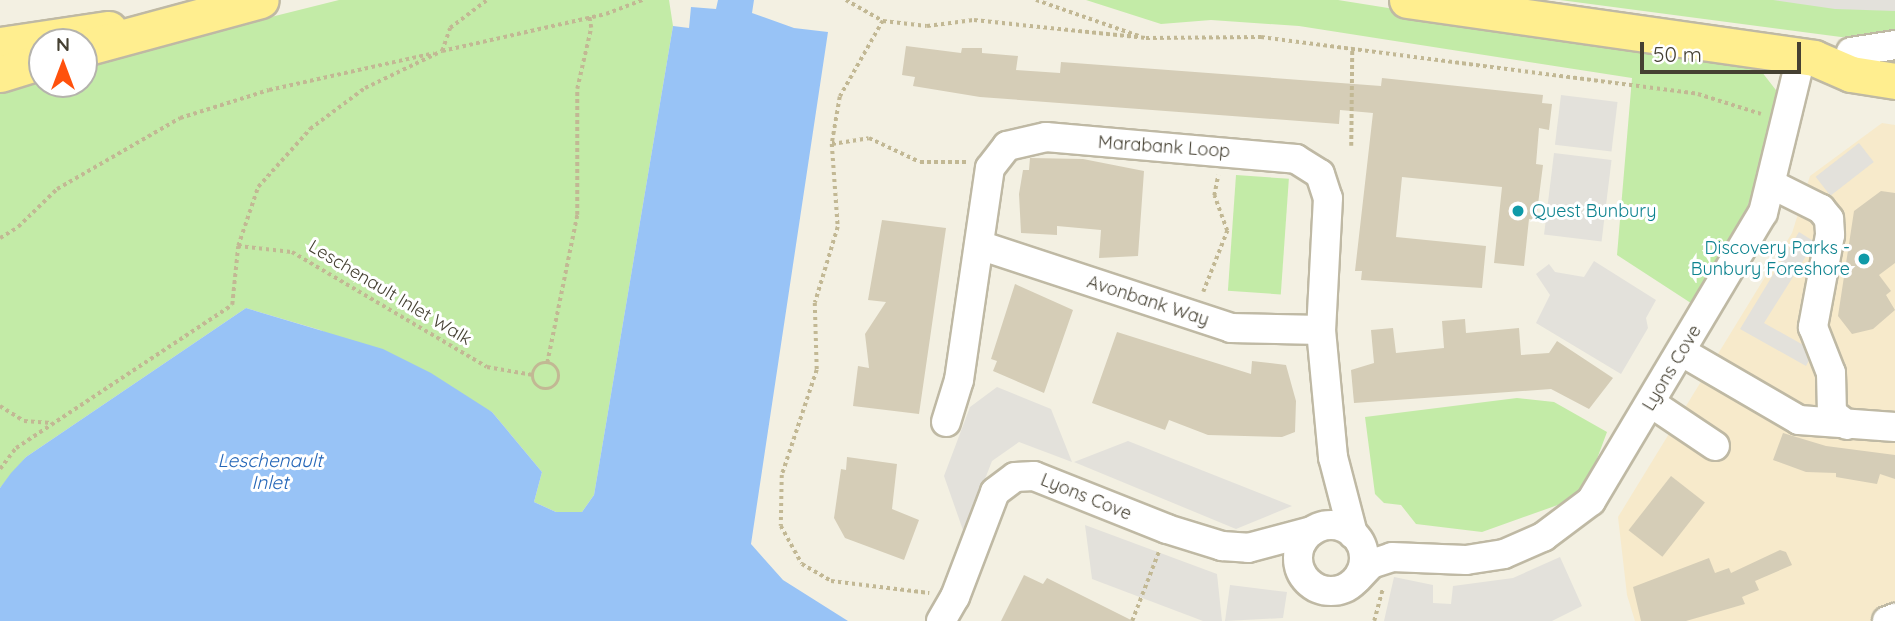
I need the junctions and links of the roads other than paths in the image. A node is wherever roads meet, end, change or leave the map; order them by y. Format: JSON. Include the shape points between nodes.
{"nodes":[{"id":1,"x":261,"y":0,"type":"edge"},
{"id":2,"x":1406,"y":0,"type":"edge"},
{"id":3,"x":179,"y":19,"type":"junction"},
{"id":4,"x":98,"y":44,"type":"edge"},
{"id":5,"x":0,"y":45,"type":"edge"},
{"id":6,"x":1895,"y":45,"type":"edge"},
{"id":7,"x":1851,"y":52,"type":"junction"},
{"id":8,"x":1807,"y":58,"type":"junction"},
{"id":9,"x":1895,"y":59,"type":"edge"},
{"id":10,"x":28,"y":65,"type":"edge"},
{"id":11,"x":0,"y":74,"type":"edge"},
{"id":12,"x":1895,"y":81,"type":"edge"},
{"id":13,"x":1771,"y":184,"type":"junction"},
{"id":14,"x":979,"y":245,"type":"junction"},
{"id":15,"x":1321,"y":330,"type":"junction"},
{"id":16,"x":1682,"y":352,"type":"junction"},
{"id":17,"x":1651,"y":402,"type":"junction"},
{"id":18,"x":946,"y":422,"type":"dead end"},
{"id":19,"x":1847,"y":425,"type":"junction"},
{"id":20,"x":1895,"y":427,"type":"edge"},
{"id":21,"x":1715,"y":446,"type":"dead end"},
{"id":22,"x":1333,"y":457,"type":"junction"},
{"id":23,"x":1314,"y":530,"type":"junction"},
{"id":24,"x":1354,"y":534,"type":"junction"},
{"id":25,"x":1248,"y":548,"type":"junction"},
{"id":26,"x":1423,"y":556,"type":"junction"},
{"id":27,"x":1303,"y":575,"type":"junction"},
{"id":28,"x":1357,"y":579,"type":"junction"},
{"id":29,"x":1895,"y":618,"type":"edge"},
{"id":30,"x":941,"y":621,"type":"edge"},
{"id":31,"x":1887,"y":621,"type":"edge"}],
"edges":[{"from":1,"to":3,"type":"main road"},
{"from":2,"to":8,"type":"main road"},
{"from":3,"to":4,"type":"main road"},
{"from":3,"to":5,"type":"main road"},
{"from":6,"to":7,"type":"street"},
{"from":7,"to":8,"type":"main road"},
{"from":7,"to":9,"type":"main road"},
{"from":8,"to":12,"type":"main road","via":[[1851,74]]},
{"from":8,"to":13,"type":"street","name":"Lyons Cove"},
{"from":10,"to":11,"type":"main road"},
{"from":13,"to":16,"type":"street","name":"Lyons Cove","via":[[1746,246]]},
{"from":13,"to":19,"type":"street","via":[[1821,209],[1829,219],[1815,336],[1831,373],[1832,413]]},
{"from":14,"to":15,"type":"street","name":"Avonbank Way","via":[[1249,332]]},
{"from":14,"to":15,"type":"street","name":"Marabank Loop","via":[[990,168],[1007,146],[1035,137],[1296,159],[1320,174],[1328,211]]},
{"from":14,"to":18,"type":"street","via":[[959,380]]},
{"from":15,"to":22,"type":"street","name":"Marabank Loop"},
{"from":16,"to":17,"type":"street","name":"Lyons Cove"},
{"from":16,"to":19,"type":"street","via":[[1789,416],[1808,423]]},
{"from":17,"to":21,"type":"street"},
{"from":17,"to":26,"type":"street","name":"Lyons Cove","via":[[1591,501],[1567,522],[1504,554],[1466,560]]},
{"from":19,"to":20,"type":"street"},
{"from":22,"to":23,"type":"street","name":"Marabank Loop"},
{"from":22,"to":24,"type":"street","name":"Marabank Loop"},
{"from":23,"to":24,"type":"street","via":[[1339,526]]},
{"from":23,"to":25,"type":"street","name":"Lyons Cove"},
{"from":23,"to":27,"type":"street","via":[[1298,556]]},
{"from":24,"to":26,"type":"street","name":"Lyons Cove"},
{"from":24,"to":28,"type":"street","via":[[1364,552]]},
{"from":25,"to":27,"type":"street","name":"Lyons Cove"},
{"from":25,"to":30,"type":"street","name":"Lyons Cove","via":[[1200,541],[1045,480],[1015,477],[995,492],[955,597]]},
{"from":26,"to":28,"type":"street","name":"Lyons Cove","via":[[1392,557],[1371,564]]},
{"from":27,"to":28,"type":"street","via":[[1329,591]]},
{"from":29,"to":31,"type":"street"}]}
